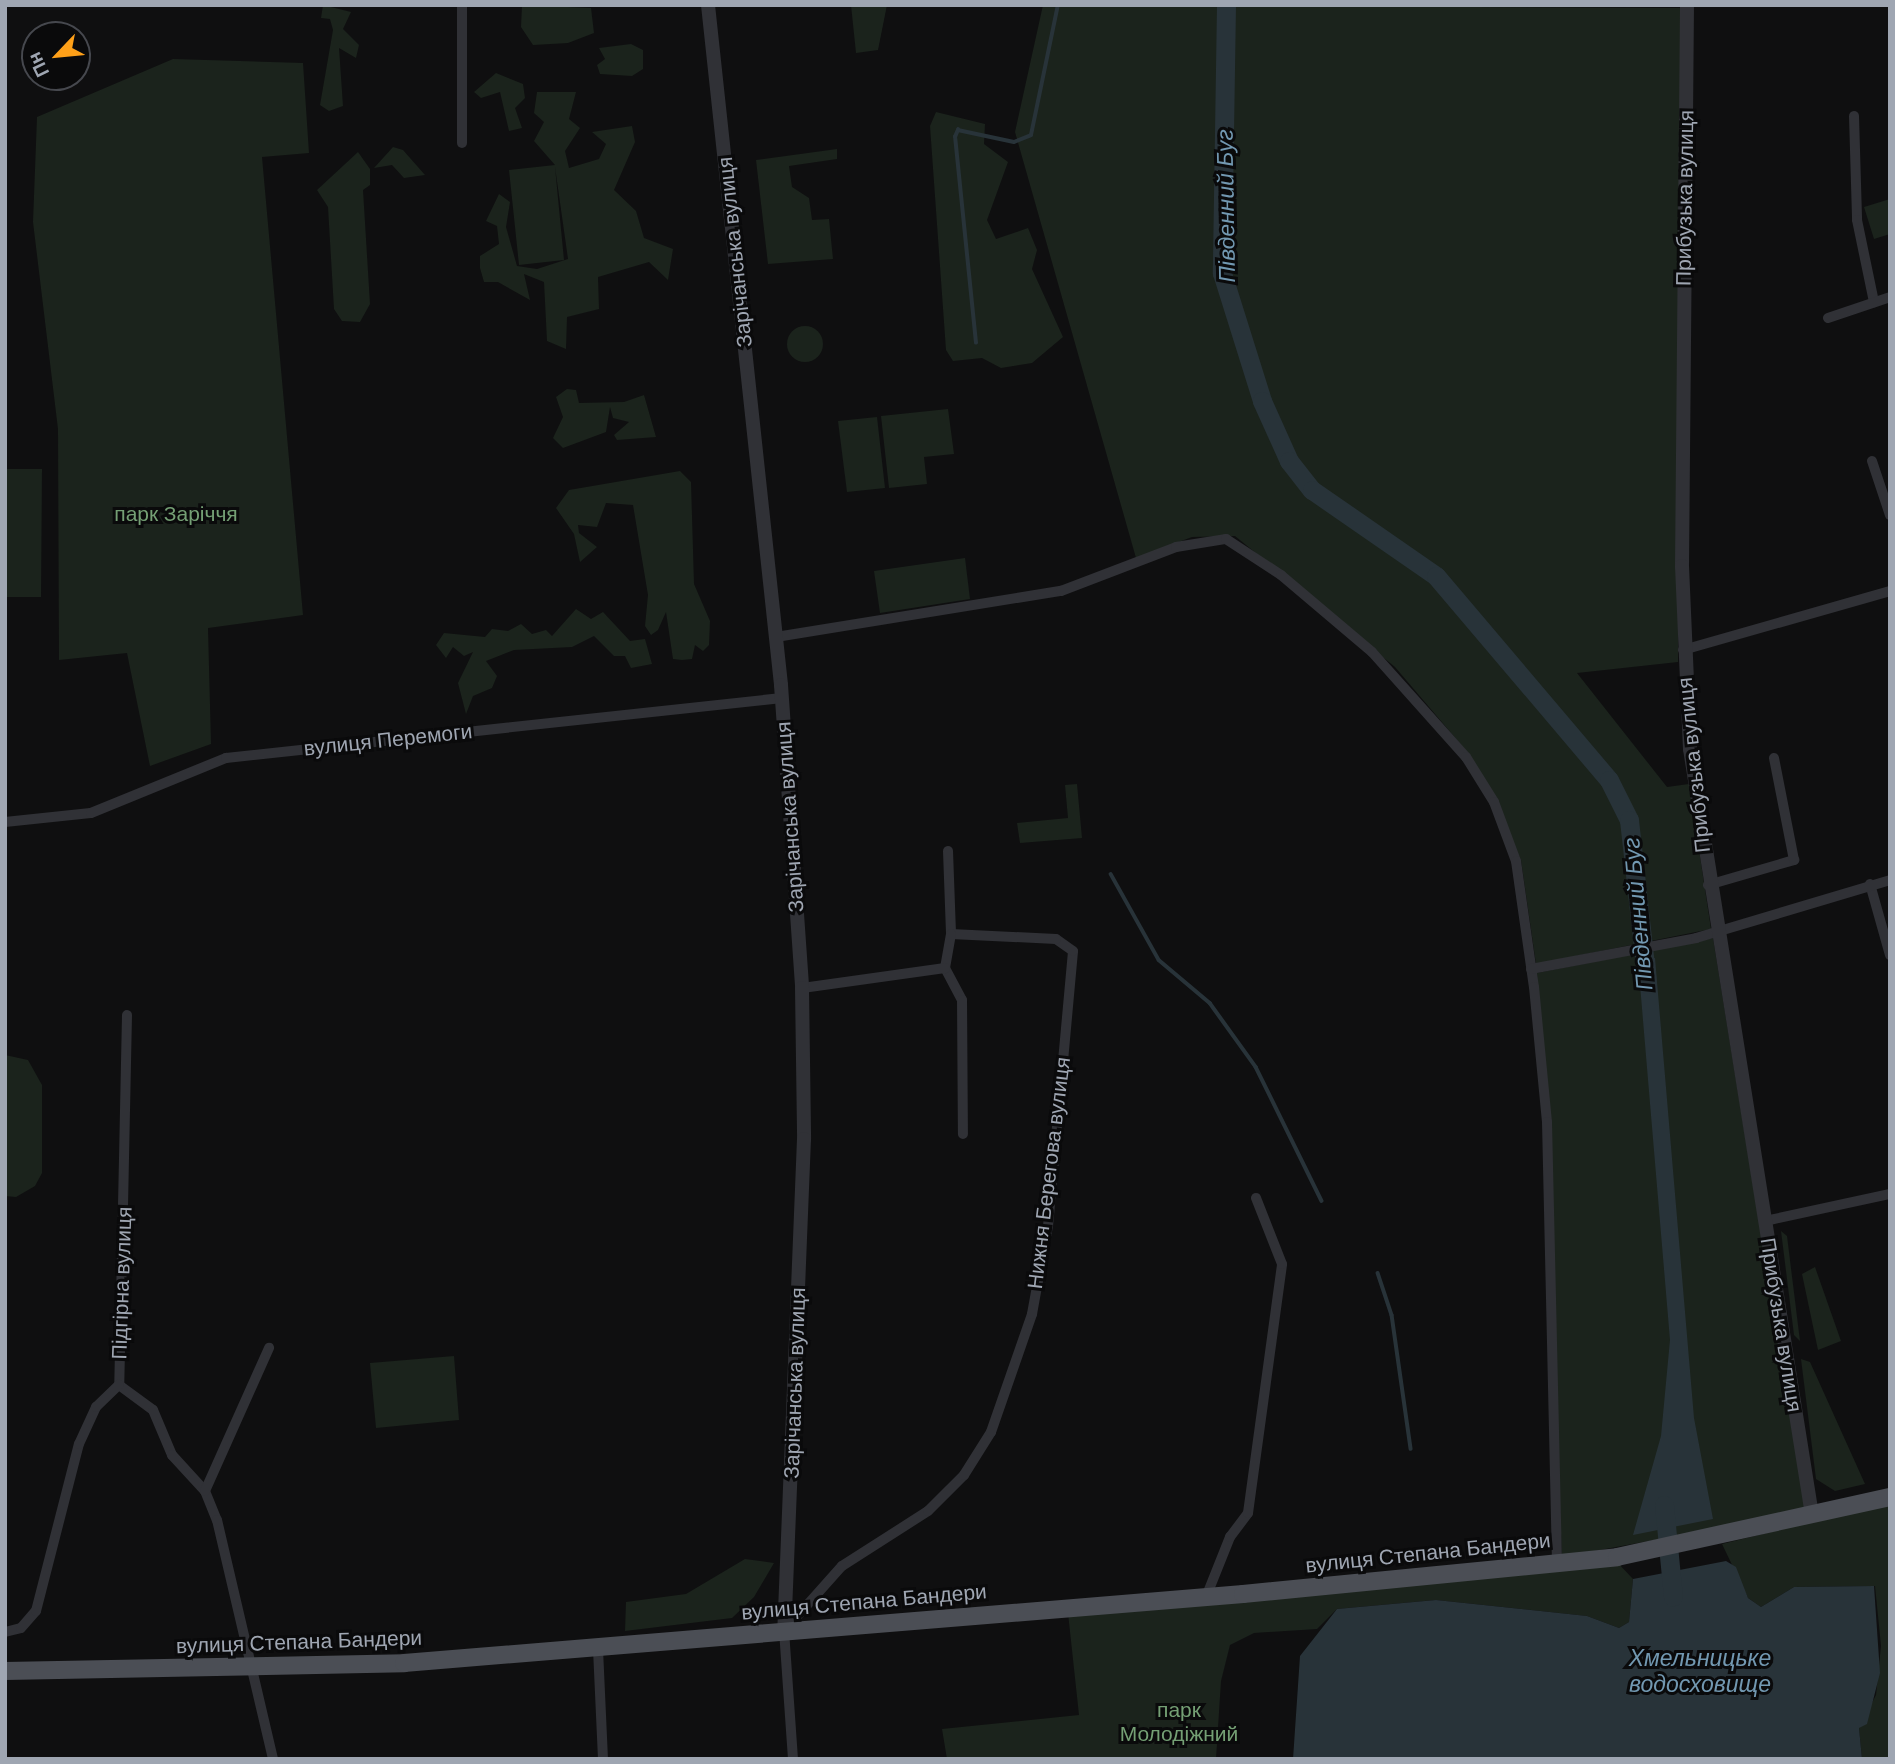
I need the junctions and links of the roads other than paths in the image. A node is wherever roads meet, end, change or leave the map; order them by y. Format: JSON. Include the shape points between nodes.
{"nodes":[{"id":1,"x":462,"y":5,"type":"edge"},
{"id":2,"x":708,"y":5,"type":"edge"},
{"id":3,"x":1687,"y":5,"type":"edge"},
{"id":4,"x":1854,"y":116,"type":"dead end"},
{"id":5,"x":462,"y":143,"type":"dead end"},
{"id":6,"x":1890,"y":297,"type":"edge"},
{"id":7,"x":1874,"y":302,"type":"junction"},
{"id":8,"x":1828,"y":318,"type":"dead end"},
{"id":9,"x":1872,"y":461,"type":"dead end"},
{"id":10,"x":1890,"y":515,"type":"edge"},
{"id":11,"x":1890,"y":591,"type":"edge"},
{"id":12,"x":776,"y":637,"type":"junction"},
{"id":13,"x":1683,"y":650,"type":"junction"},
{"id":14,"x":782,"y":698,"type":"junction"},
{"id":15,"x":1774,"y":758,"type":"dead end"},
{"id":16,"x":5,"y":822,"type":"edge"},
{"id":17,"x":948,"y":851,"type":"dead end"},
{"id":18,"x":1890,"y":880,"type":"edge"},
{"id":19,"x":1870,"y":884,"type":"junction"},
{"id":20,"x":1708,"y":885,"type":"junction"},
{"id":21,"x":1717,"y":932,"type":"junction"},
{"id":22,"x":951,"y":934,"type":"junction"},
{"id":23,"x":1890,"y":955,"type":"edge"},
{"id":24,"x":945,"y":968,"type":"junction"},
{"id":25,"x":1531,"y":969,"type":"junction"},
{"id":26,"x":802,"y":988,"type":"junction"},
{"id":27,"x":127,"y":1015,"type":"dead end"},
{"id":28,"x":963,"y":1135,"type":"dead end"},
{"id":29,"x":1890,"y":1194,"type":"edge"},
{"id":30,"x":1256,"y":1198,"type":"dead end"},
{"id":31,"x":1765,"y":1221,"type":"junction"},
{"id":32,"x":270,"y":1348,"type":"dead end"},
{"id":33,"x":119,"y":1385,"type":"junction"},
{"id":34,"x":205,"y":1491,"type":"junction"},
{"id":35,"x":1890,"y":1497,"type":"edge"},
{"id":36,"x":1812,"y":1516,"type":"junction"},
{"id":37,"x":1557,"y":1563,"type":"junction"},
{"id":38,"x":1206,"y":1597,"type":"junction"},
{"id":39,"x":784,"y":1631,"type":"junction"},
{"id":40,"x":5,"y":1632,"type":"edge"},
{"id":41,"x":598,"y":1649,"type":"junction"},
{"id":42,"x":249,"y":1669,"type":"junction"},
{"id":43,"x":5,"y":1671,"type":"edge"},
{"id":44,"x":273,"y":1759,"type":"edge"},
{"id":45,"x":603,"y":1759,"type":"edge"},
{"id":46,"x":793,"y":1759,"type":"edge"}],
"edges":[{"from":1,"to":5,"type":"street"},
{"from":2,"to":12,"type":"street","name":"Зарічанська вулиця"},
{"from":3,"to":13,"type":"street","name":"Прибузька вулиця"},
{"from":4,"to":7,"type":"street","via":[[1857,220]]},
{"from":6,"to":7,"type":"street"},
{"from":7,"to":8,"type":"street"},
{"from":9,"to":10,"type":"street"},
{"from":11,"to":13,"type":"street"},
{"from":12,"to":14,"type":"street","name":"Зарічанська вулиця"},
{"from":12,"to":25,"type":"street","via":[[1061,591],[1193,541],[1233,540],[1391,670],[1466,757],[1494,802],[1516,861]]},
{"from":13,"to":20,"type":"street","name":"Прибузька вулиця"},
{"from":14,"to":16,"type":"street","name":"вулиця Перемоги","via":[[226,758],[91,813]]},
{"from":14,"to":26,"type":"street","name":"Зарічанська вулиця"},
{"from":15,"to":20,"type":"street","via":[[1794,860]]},
{"from":17,"to":22,"type":"street"},
{"from":18,"to":19,"type":"street"},
{"from":19,"to":21,"type":"street"},
{"from":19,"to":23,"type":"street"},
{"from":20,"to":21,"type":"street","name":"Прибузька вулиця"},
{"from":21,"to":25,"type":"street"},
{"from":21,"to":31,"type":"street","name":"Прибузька вулиця"},
{"from":22,"to":24,"type":"street"},
{"from":22,"to":39,"type":"street","name":"Нижня Берегова вулиця","via":[[1056,939],[1073,951],[1048,1226],[1032,1314],[991,1432],[964,1475],[928,1511],[842,1566]]},
{"from":24,"to":26,"type":"street"},
{"from":24,"to":28,"type":"street","via":[[962,1000]]},
{"from":25,"to":37,"type":"street","via":[[1546,1122]]},
{"from":26,"to":39,"type":"street","name":"Зарічанська вулиця","via":[[804,1139]]},
{"from":27,"to":33,"type":"street","name":"Підгірна вулиця"},
{"from":29,"to":31,"type":"street"},
{"from":30,"to":38,"type":"street","via":[[1282,1264],[1248,1513],[1230,1537]]},
{"from":31,"to":36,"type":"street","name":"Прибузька вулиця"},
{"from":32,"to":34,"type":"street"},
{"from":33,"to":34,"type":"street","name":"Підгірна вулиця","via":[[153,1410],[172,1455]]},
{"from":33,"to":40,"type":"street","via":[[96,1407],[79,1444],[36,1611],[21,1628]]},
{"from":34,"to":42,"type":"street","name":"Підгірна вулиця","via":[[218,1520]]},
{"from":35,"to":36,"type":"main road","name":"вулиця Степана Бандери"},
{"from":36,"to":37,"type":"main road","name":"вулиця Степана Бандери","via":[[1617,1557]]},
{"from":37,"to":38,"type":"main road","name":"вулиця Степана Бандери"},
{"from":38,"to":39,"type":"main road","name":"вулиця Степана Бандери"},
{"from":39,"to":41,"type":"main road","name":"вулиця Степана Бандери"},
{"from":39,"to":46,"type":"street"},
{"from":41,"to":42,"type":"main road","name":"вулиця Степана Бандери"},
{"from":41,"to":45,"type":"street"},
{"from":42,"to":43,"type":"main road","name":"вулиця Степана Бандери"},
{"from":42,"to":44,"type":"street","name":"Підгірна вулиця"}]}
